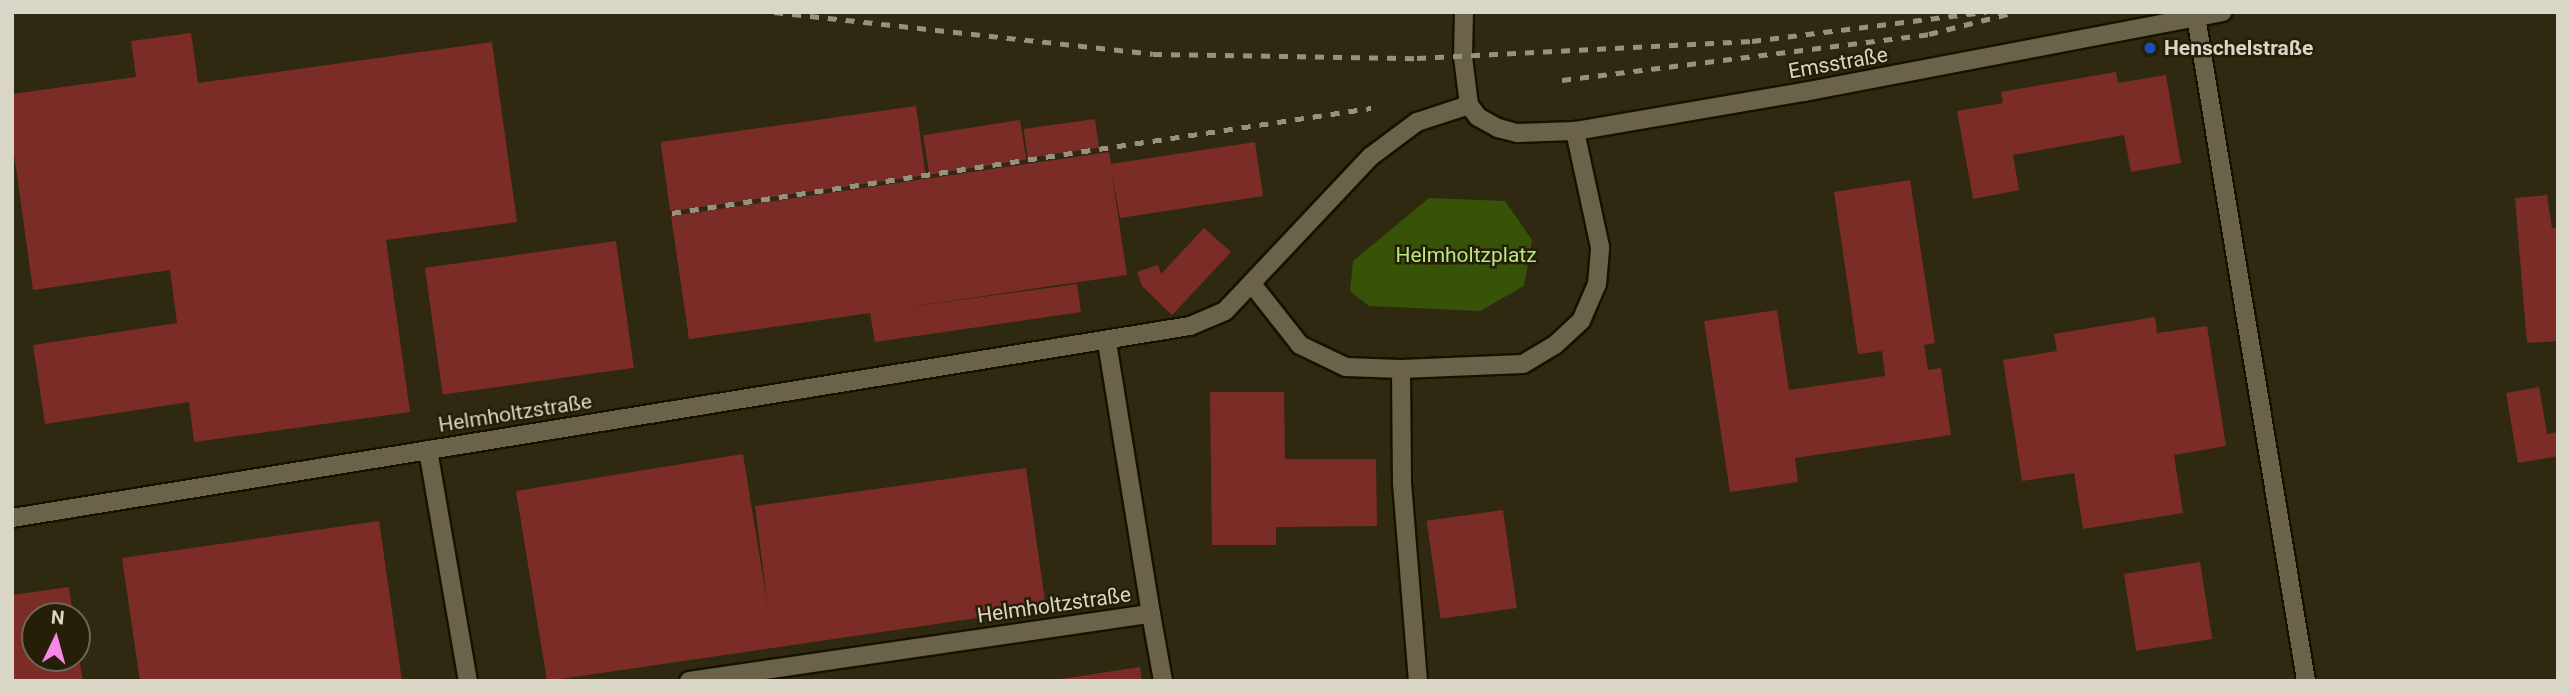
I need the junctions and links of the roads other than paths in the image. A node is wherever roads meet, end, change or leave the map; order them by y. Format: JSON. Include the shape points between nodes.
{"nodes":[{"id":1,"x":1464,"y":12,"type":"edge"},
{"id":2,"x":2222,"y":12,"type":"edge"},
{"id":3,"x":2196,"y":17,"type":"junction"},
{"id":4,"x":1469,"y":105,"type":"junction"},
{"id":5,"x":1575,"y":131,"type":"junction"},
{"id":6,"x":1252,"y":284,"type":"junction"},
{"id":7,"x":1107,"y":342,"type":"junction"},
{"id":8,"x":1401,"y":369,"type":"junction"},
{"id":9,"x":428,"y":450,"type":"junction"},
{"id":10,"x":12,"y":518,"type":"edge"},
{"id":11,"x":1151,"y":614,"type":"junction"},
{"id":12,"x":468,"y":681,"type":"edge"},
{"id":13,"x":690,"y":681,"type":"edge"},
{"id":14,"x":1163,"y":681,"type":"edge"},
{"id":15,"x":1418,"y":681,"type":"edge"},
{"id":16,"x":2306,"y":681,"type":"edge"}],
"edges":[{"from":1,"to":4,"type":"street"},
{"from":2,"to":3,"type":"street","name":"Emsstraße"},
{"from":3,"to":5,"type":"street","name":"Emsstraße","via":[[1924,71]]},
{"from":3,"to":16,"type":"street"},
{"from":4,"to":5,"type":"street","name":"Emsstraße","via":[[1478,117],[1517,133]]},
{"from":4,"to":6,"type":"street","via":[[1417,122],[1370,157]]},
{"from":5,"to":8,"type":"street","via":[[1600,247],[1597,284],[1581,321],[1555,345],[1523,364]]},
{"from":6,"to":7,"type":"street","name":"Helmholtzstraße","via":[[1225,311],[1190,326]]},
{"from":6,"to":8,"type":"street","via":[[1300,345],[1346,367]]},
{"from":7,"to":9,"type":"street","name":"Helmholtzstraße"},
{"from":7,"to":11,"type":"street","name":"Helmholtzstraße"},
{"from":8,"to":15,"type":"street","via":[[1402,483]]},
{"from":9,"to":10,"type":"street","name":"Helmholtzstraße"},
{"from":9,"to":12,"type":"street","name":"Helmholtzstraße"},
{"from":11,"to":13,"type":"street","name":"Helmholtzstraße"},
{"from":11,"to":14,"type":"street"}]}
